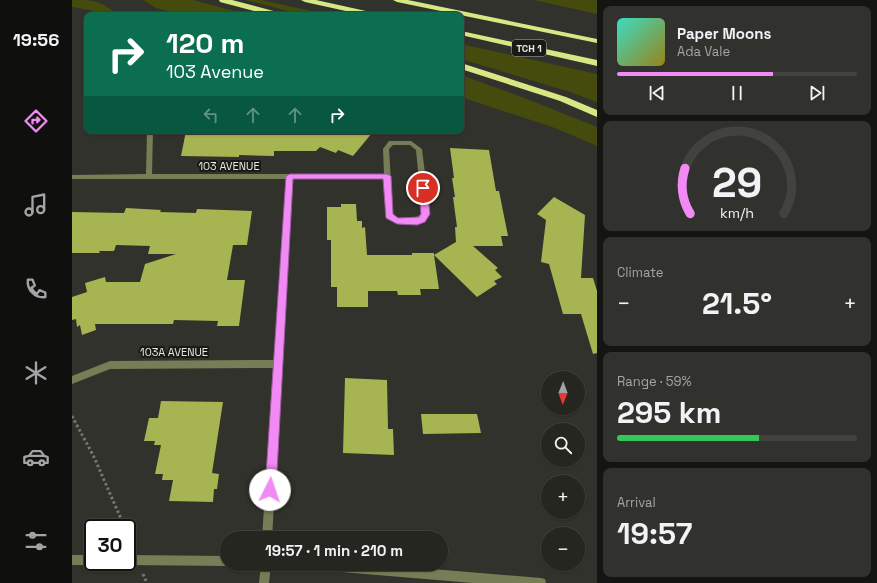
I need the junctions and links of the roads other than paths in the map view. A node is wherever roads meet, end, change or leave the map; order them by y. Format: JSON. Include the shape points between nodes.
{"nodes":[{"id":1,"x":223,"y":0,"type":"edge"},
{"id":2,"x":305,"y":0,"type":"edge"},
{"id":3,"x":397,"y":0,"type":"edge"},
{"id":4,"x":267,"y":12,"type":"edge"},
{"id":5,"x":361,"y":12,"type":"edge"},
{"id":6,"x":456,"y":12,"type":"edge"},
{"id":7,"x":464,"y":14,"type":"edge"},
{"id":8,"x":464,"y":35,"type":"edge"},
{"id":9,"x":597,"y":41,"type":"edge"},
{"id":10,"x":597,"y":63,"type":"edge"},
{"id":11,"x":464,"y":67,"type":"edge"},
{"id":12,"x":597,"y":114,"type":"edge"},
{"id":13,"x":150,"y":134,"type":"edge"},
{"id":14,"x":290,"y":176,"type":"junction"},
{"id":15,"x":387,"y":176,"type":"junction"},
{"id":16,"x":72,"y":177,"type":"edge"},
{"id":17,"x":149,"y":177,"type":"junction"},
{"id":18,"x":278,"y":364,"type":"junction"},
{"id":19,"x":72,"y":380,"type":"edge"},
{"id":20,"x":267,"y":531,"type":"edge"},
{"id":21,"x":72,"y":560,"type":"edge"},
{"id":22,"x":84,"y":560,"type":"edge"},
{"id":23,"x":136,"y":560,"type":"edge"},
{"id":24,"x":220,"y":561,"type":"edge"},
{"id":25,"x":265,"y":571,"type":"edge"},
{"id":26,"x":392,"y":571,"type":"edge"},
{"id":27,"x":264,"y":583,"type":"edge"},
{"id":28,"x":541,"y":583,"type":"edge"}],
"edges":[{"from":1,"to":4,"type":"highway"},
{"from":2,"to":5,"type":"highway"},
{"from":3,"to":6,"type":"highway","number":"TCH 1"},
{"from":7,"to":9,"type":"highway","number":"TCH 1"},
{"from":8,"to":10,"type":"highway","number":"TCH 1"},
{"from":11,"to":12,"type":"highway","via":[[563,99]]},
{"from":13,"to":17,"type":"street"},
{"from":14,"to":15,"type":"street","name":"103 AVENUE"},
{"from":14,"to":17,"type":"street","name":"103 AVENUE"},
{"from":14,"to":18,"type":"street"},
{"from":15,"to":15,"type":"street","via":[[389,216],[397,221],[417,222],[422,219],[426,214],[419,149],[411,143],[391,143],[386,149]]},
{"from":16,"to":17,"type":"street","name":"103 AVENUE"},
{"from":18,"to":19,"type":"street","name":"103A AVENUE","via":[[110,365]]},
{"from":18,"to":20,"type":"street"},
{"from":21,"to":22,"type":"street"},
{"from":23,"to":24,"type":"street"},
{"from":25,"to":27,"type":"street"},
{"from":26,"to":28,"type":"street"}]}
